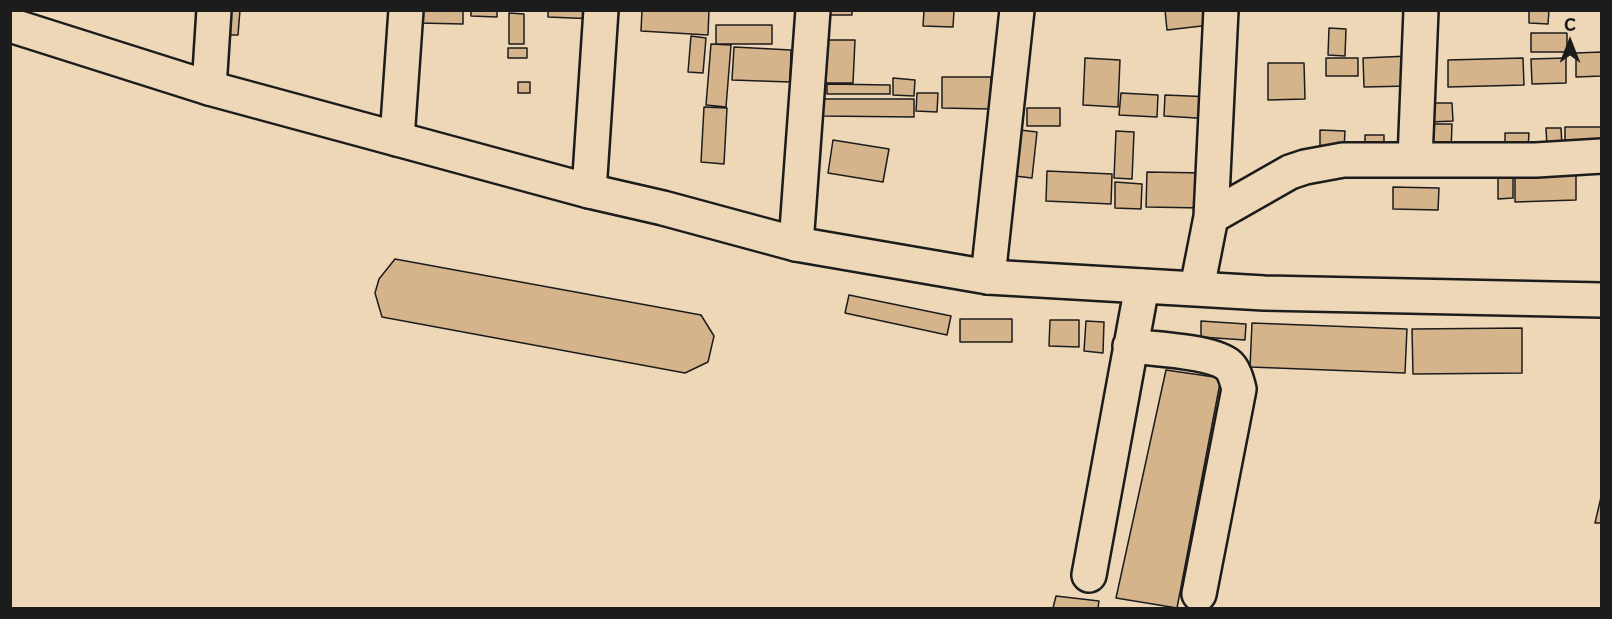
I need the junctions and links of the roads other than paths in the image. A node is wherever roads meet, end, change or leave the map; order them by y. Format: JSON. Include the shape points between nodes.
{"nodes":[{"id":1,"x":214,"y":10,"type":"edge"},
{"id":2,"x":406,"y":10,"type":"edge"},
{"id":3,"x":601,"y":10,"type":"edge"},
{"id":4,"x":813,"y":10,"type":"edge"},
{"id":5,"x":1017,"y":10,"type":"edge"},
{"id":6,"x":1221,"y":10,"type":"edge"},
{"id":7,"x":1421,"y":10,"type":"edge"},
{"id":8,"x":14,"y":21,"type":"edge"},
{"id":9,"x":209,"y":88,"type":"junction"},
{"id":10,"x":397,"y":139,"type":"junction"},
{"id":11,"x":1602,"y":156,"type":"edge"},
{"id":12,"x":1415,"y":160,"type":"junction"},
{"id":13,"x":589,"y":191,"type":"junction"},
{"id":14,"x":1211,"y":217,"type":"junction"},
{"id":15,"x":796,"y":244,"type":"junction"},
{"id":16,"x":988,"y":278,"type":"junction"},
{"id":17,"x":1143,"y":286,"type":"junction"},
{"id":18,"x":1197,"y":288,"type":"junction"},
{"id":19,"x":1602,"y":300,"type":"edge"},
{"id":20,"x":1131,"y":346,"type":"junction"},
{"id":21,"x":1089,"y":575,"type":"dead end"},
{"id":22,"x":1199,"y":594,"type":"dead end"}],
"edges":[{"from":1,"to":9,"type":"street"},
{"from":2,"to":10,"type":"street"},
{"from":3,"to":13,"type":"street"},
{"from":4,"to":15,"type":"street"},
{"from":5,"to":16,"type":"street"},
{"from":6,"to":14,"type":"street"},
{"from":7,"to":12,"type":"street"},
{"from":8,"to":9,"type":"street"},
{"from":9,"to":10,"type":"street"},
{"from":10,"to":13,"type":"street"},
{"from":11,"to":12,"type":"street"},
{"from":12,"to":14,"type":"street","via":[[1343,160],[1305,167]]},
{"from":13,"to":15,"type":"street"},
{"from":14,"to":18,"type":"street"},
{"from":15,"to":16,"type":"street"},
{"from":16,"to":17,"type":"street"},
{"from":17,"to":18,"type":"street"},
{"from":17,"to":20,"type":"street"},
{"from":18,"to":19,"type":"street","via":[[1264,293]]},
{"from":20,"to":21,"type":"street"},
{"from":20,"to":22,"type":"street","via":[[1208,356],[1228,365],[1236,378],[1239,389]]}]}
